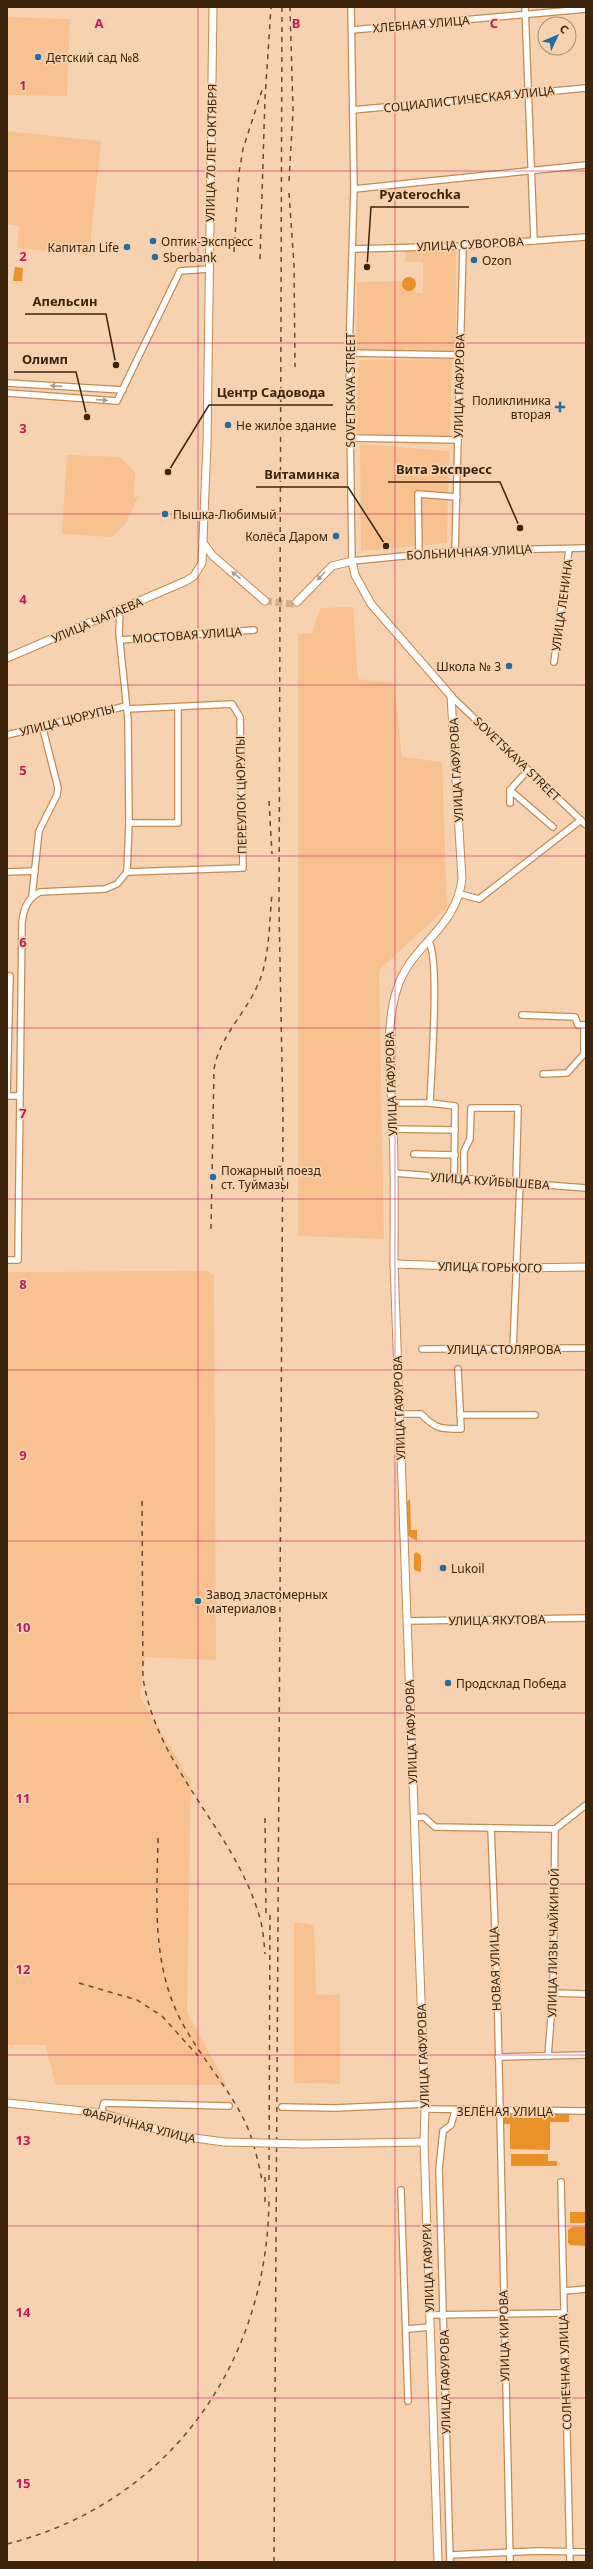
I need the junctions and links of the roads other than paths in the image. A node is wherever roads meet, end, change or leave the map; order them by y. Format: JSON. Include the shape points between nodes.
{"nodes":[{"id":1,"x":213,"y":7,"type":"edge"},
{"id":2,"x":352,"y":7,"type":"edge"},
{"id":3,"x":525,"y":7,"type":"edge"},
{"id":4,"x":586,"y":9,"type":"edge"},
{"id":5,"x":525,"y":14,"type":"junction"},
{"id":6,"x":352,"y":30,"type":"junction"},
{"id":7,"x":586,"y":88,"type":"edge"},
{"id":8,"x":528,"y":93,"type":"junction"},
{"id":9,"x":353,"y":110,"type":"junction"},
{"id":10,"x":586,"y":165,"type":"edge"},
{"id":11,"x":532,"y":170,"type":"junction"},
{"id":12,"x":354,"y":189,"type":"junction"},
{"id":13,"x":586,"y":237,"type":"edge"},
{"id":14,"x":534,"y":241,"type":"junction"},
{"id":15,"x":463,"y":246,"type":"junction"},
{"id":16,"x":353,"y":250,"type":"junction"},
{"id":17,"x":209,"y":270,"type":"junction"},
{"id":18,"x":349,"y":353,"type":"junction"},
{"id":19,"x":459,"y":355,"type":"junction"},
{"id":20,"x":7,"y":383,"type":"edge"},
{"id":21,"x":123,"y":390,"type":"junction"},
{"id":22,"x":7,"y":393,"type":"edge"},
{"id":23,"x":350,"y":438,"type":"junction"},
{"id":24,"x":458,"y":440,"type":"junction"},
{"id":25,"x":457,"y":497,"type":"junction"},
{"id":26,"x":203,"y":542,"type":"junction"},
{"id":27,"x":586,"y":548,"type":"edge"},
{"id":28,"x":569,"y":549,"type":"junction"},
{"id":29,"x":455,"y":551,"type":"junction"},
{"id":30,"x":419,"y":553,"type":"junction"},
{"id":31,"x":352,"y":561,"type":"junction"},
{"id":32,"x":186,"y":581,"type":"joint"},
{"id":33,"x":265,"y":601,"type":"tunnel mouth"},
{"id":34,"x":297,"y":602,"type":"tunnel mouth"},
{"id":35,"x":120,"y":610,"type":"junction"},
{"id":36,"x":254,"y":630,"type":"dead end"},
{"id":37,"x":120,"y":640,"type":"junction"},
{"id":38,"x":7,"y":658,"type":"edge"},
{"id":39,"x":554,"y":662,"type":"dead end"},
{"id":40,"x":451,"y":696,"type":"junction"},
{"id":41,"x":232,"y":704,"type":"joint"},
{"id":42,"x":127,"y":707,"type":"junction"},
{"id":43,"x":178,"y":707,"type":"junction"},
{"id":44,"x":42,"y":725,"type":"junction"},
{"id":45,"x":7,"y":735,"type":"edge"},
{"id":46,"x":528,"y":770,"type":"junction"},
{"id":47,"x":510,"y":790,"type":"junction"},
{"id":48,"x":510,"y":803,"type":"dead end"},
{"id":49,"x":581,"y":820,"type":"junction"},
{"id":50,"x":129,"y":823,"type":"junction"},
{"id":51,"x":586,"y":825,"type":"edge"},
{"id":52,"x":553,"y":827,"type":"dead end"},
{"id":53,"x":35,"y":871,"type":"junction"},
{"id":54,"x":7,"y":872,"type":"edge"},
{"id":55,"x":127,"y":872,"type":"junction"},
{"id":56,"x":460,"y":894,"type":"junction"},
{"id":57,"x":32,"y":896,"type":"junction"},
{"id":58,"x":429,"y":942,"type":"junction"},
{"id":59,"x":7,"y":976,"type":"edge"},
{"id":60,"x":522,"y":1015,"type":"dead end"},
{"id":61,"x":585,"y":1025,"type":"edge"},
{"id":62,"x":543,"y":1074,"type":"dead end"},
{"id":63,"x":7,"y":1096,"type":"edge"},
{"id":64,"x":19,"y":1096,"type":"junction"},
{"id":65,"x":392,"y":1103,"type":"junction"},
{"id":66,"x":430,"y":1103,"type":"junction"},
{"id":67,"x":393,"y":1129,"type":"junction"},
{"id":68,"x":455,"y":1130,"type":"junction"},
{"id":69,"x":414,"y":1154,"type":"dead end"},
{"id":70,"x":455,"y":1155,"type":"junction"},
{"id":71,"x":394,"y":1173,"type":"junction"},
{"id":72,"x":454,"y":1178,"type":"junction"},
{"id":73,"x":464,"y":1179,"type":"junction"},
{"id":74,"x":518,"y":1183,"type":"junction"},
{"id":75,"x":586,"y":1188,"type":"edge"},
{"id":76,"x":7,"y":1260,"type":"edge"},
{"id":77,"x":394,"y":1264,"type":"junction"},
{"id":78,"x":586,"y":1267,"type":"edge"},
{"id":79,"x":516,"y":1268,"type":"junction"},
{"id":80,"x":586,"y":1348,"type":"edge"},
{"id":81,"x":422,"y":1349,"type":"dead end"},
{"id":82,"x":513,"y":1350,"type":"junction"},
{"id":83,"x":458,"y":1369,"type":"dead end"},
{"id":84,"x":400,"y":1414,"type":"junction"},
{"id":85,"x":460,"y":1415,"type":"junction"},
{"id":86,"x":535,"y":1415,"type":"dead end"},
{"id":87,"x":586,"y":1618,"type":"edge"},
{"id":88,"x":407,"y":1621,"type":"junction"},
{"id":89,"x":586,"y":1805,"type":"edge"},
{"id":90,"x":414,"y":1818,"type":"junction"},
{"id":91,"x":491,"y":1828,"type":"junction"},
{"id":92,"x":555,"y":1829,"type":"junction"},
{"id":93,"x":553,"y":1993,"type":"junction"},
{"id":94,"x":586,"y":1994,"type":"edge"},
{"id":95,"x":586,"y":2055,"type":"edge"},
{"id":96,"x":548,"y":2056,"type":"junction"},
{"id":97,"x":498,"y":2057,"type":"junction"},
{"id":98,"x":7,"y":2103,"type":"edge"},
{"id":99,"x":229,"y":2106,"type":"dead end"},
{"id":100,"x":282,"y":2107,"type":"dead end"},
{"id":101,"x":425,"y":2107,"type":"junction"},
{"id":102,"x":500,"y":2110,"type":"junction"},
{"id":103,"x":455,"y":2111,"type":"junction"},
{"id":104,"x":586,"y":2111,"type":"edge"},
{"id":105,"x":101,"y":2113,"type":"junction"},
{"id":106,"x":424,"y":2142,"type":"junction"},
{"id":107,"x":561,"y":2182,"type":"dead end"},
{"id":108,"x":401,"y":2190,"type":"dead end"},
{"id":109,"x":586,"y":2289,"type":"edge"},
{"id":110,"x":564,"y":2291,"type":"junction"},
{"id":111,"x":504,"y":2313,"type":"junction"},
{"id":112,"x":563,"y":2313,"type":"junction"},
{"id":113,"x":430,"y":2315,"type":"junction"},
{"id":114,"x":444,"y":2316,"type":"junction"},
{"id":115,"x":430,"y":2327,"type":"junction"},
{"id":116,"x":407,"y":2329,"type":"junction"},
{"id":117,"x":408,"y":2401,"type":"dead end"},
{"id":118,"x":510,"y":2552,"type":"junction"},
{"id":119,"x":570,"y":2552,"type":"junction"},
{"id":120,"x":586,"y":2552,"type":"edge"},
{"id":121,"x":450,"y":2555,"type":"junction"},
{"id":122,"x":438,"y":2562,"type":"edge"},
{"id":123,"x":450,"y":2562,"type":"edge"},
{"id":124,"x":510,"y":2562,"type":"edge"},
{"id":125,"x":570,"y":2562,"type":"edge"}],
"edges":[{"from":1,"to":17,"type":"main road","name":"УЛИЦА 70 ЛЕТ ОКТЯБРЯ"},
{"from":2,"to":6,"type":"street","name":"SOVETSKAYA STREET"},
{"from":3,"to":5,"type":"street"},
{"from":4,"to":5,"type":"street","name":"ХЛЕБНАЯ УЛИЦА"},
{"from":5,"to":6,"type":"street","name":"ХЛЕБНАЯ УЛИЦА"},
{"from":5,"to":8,"type":"street"},
{"from":6,"to":9,"type":"street","name":"SOVETSKAYA STREET"},
{"from":7,"to":8,"type":"street","name":"СОЦИАЛИСТИЧЕСКАЯ УЛИЦА"},
{"from":8,"to":9,"type":"street","name":"СОЦИАЛИСТИЧЕСКАЯ УЛИЦА"},
{"from":8,"to":11,"type":"street"},
{"from":9,"to":12,"type":"street","name":"SOVETSKAYA STREET"},
{"from":10,"to":11,"type":"street"},
{"from":11,"to":12,"type":"street"},
{"from":11,"to":14,"type":"street"},
{"from":12,"to":16,"type":"street","name":"SOVETSKAYA STREET"},
{"from":13,"to":14,"type":"street","name":"УЛИЦА СУВОРОВА"},
{"from":14,"to":15,"type":"street","name":"УЛИЦА СУВОРОВА"},
{"from":15,"to":16,"type":"street","name":"УЛИЦА СУВОРОВА"},
{"from":15,"to":19,"type":"street","name":"УЛИЦА ГАФУРОВА"},
{"from":16,"to":18,"type":"street","name":"SOVETSKAYA STREET"},
{"from":17,"to":21,"type":"street","via":[[180,271]]},
{"from":17,"to":26,"type":"main road","name":"УЛИЦА 70 ЛЕТ ОКТЯБРЯ"},
{"from":18,"to":19,"type":"street"},
{"from":18,"to":23,"type":"street","name":"SOVETSKAYA STREET"},
{"from":19,"to":24,"type":"street","name":"УЛИЦА ГАФУРОВА"},
{"from":21,"to":20,"type":"street","one_way":true},
{"from":22,"to":21,"type":"street","one_way":true,"via":[[117,401]]},
{"from":23,"to":24,"type":"street"},
{"from":23,"to":31,"type":"street","name":"SOVETSKAYA STREET"},
{"from":24,"to":25,"type":"street","name":"УЛИЦА ГАФУРОВА"},
{"from":25,"to":29,"type":"street","name":"УЛИЦА ГАФУРОВА"},
{"from":25,"to":30,"type":"street","via":[[418,494]]},
{"from":26,"to":32,"type":"main road","name":"УЛИЦА 70 ЛЕТ ОКТЯБРЯ","via":[[200,568]]},
{"from":33,"to":26,"type":"main road","one_way":true,"via":[[213,556]]},
{"from":27,"to":28,"type":"street","name":"БОЛЬНИЧНАЯ УЛИЦА"},
{"from":28,"to":29,"type":"street","name":"БОЛЬНИЧНАЯ УЛИЦА"},
{"from":28,"to":39,"type":"street","name":"УЛИЦА ЛЕНИНА"},
{"from":29,"to":30,"type":"street","name":"БОЛЬНИЧНАЯ УЛИЦА"},
{"from":30,"to":31,"type":"street","name":"БОЛЬНИЧНАЯ УЛИЦА"},
{"from":31,"to":34,"type":"main road","one_way":true,"via":[[332,566]]},
{"from":31,"to":40,"type":"main road","name":"SOVETSKAYA STREET","via":[[355,575],[371,604]]},
{"from":32,"to":35,"type":"main road","name":"УЛИЦА ЧАПАЕВА"},
{"from":35,"to":37,"type":"street"},
{"from":35,"to":38,"type":"main road","name":"УЛИЦА ЧАПАЕВА"},
{"from":36,"to":37,"type":"street","name":"МОСТОВАЯ УЛИЦА"},
{"from":37,"to":42,"type":"street"},
{"from":40,"to":46,"type":"street","name":"SOVETSKAYA STREET"},
{"from":40,"to":56,"type":"main road","name":"УЛИЦА ГАФУРОВА","via":[[462,879]]},
{"from":41,"to":43,"type":"street","name":"УЛИЦА ЦЮРУПЫ"},
{"from":41,"to":55,"type":"street","name":"ПЕРЕУЛОК ЦЮРУПЫ","via":[[240,717],[243,868]]},
{"from":42,"to":43,"type":"street","name":"УЛИЦА ЦЮРУПЫ"},
{"from":42,"to":44,"type":"street","name":"УЛИЦА ЦЮРУПЫ"},
{"from":42,"to":50,"type":"street"},
{"from":43,"to":50,"type":"street","via":[[178,823]]},
{"from":44,"to":45,"type":"street","name":"УЛИЦА ЦЮРУПЫ"},
{"from":44,"to":53,"type":"street","via":[[58,788],[39,831]]},
{"from":46,"to":47,"type":"street"},
{"from":46,"to":49,"type":"street","name":"SOVETSKAYA STREET"},
{"from":47,"to":48,"type":"street"},
{"from":47,"to":52,"type":"street"},
{"from":49,"to":51,"type":"street","name":"SOVETSKAYA STREET"},
{"from":49,"to":56,"type":"street","via":[[479,899]]},
{"from":50,"to":55,"type":"street"},
{"from":53,"to":54,"type":"street"},
{"from":53,"to":57,"type":"street"},
{"from":55,"to":57,"type":"street","via":[[117,884],[105,889],[49,891]]},
{"from":56,"to":58,"type":"main road","name":"УЛИЦА ГАФУРОВА","via":[[453,912]]},
{"from":57,"to":64,"type":"street","via":[[24,908],[22,922]]},
{"from":58,"to":65,"type":"main road","name":"УЛИЦА ГАФУРОВА","via":[[408,967],[397,987],[389,1020]]},
{"from":58,"to":66,"type":"street","via":[[433,949],[434,994]]},
{"from":59,"to":63,"type":"street","via":[[10,976]]},
{"from":60,"to":61,"type":"street","via":[[575,1017],[578,1025]]},
{"from":61,"to":62,"type":"street","via":[[584,1054],[567,1073]]},
{"from":63,"to":64,"type":"street"},
{"from":64,"to":76,"type":"street","via":[[18,1260]]},
{"from":65,"to":66,"type":"street"},
{"from":65,"to":67,"type":"main road","name":"УЛИЦА ГАФУРОВА"},
{"from":66,"to":68,"type":"street","via":[[456,1106]]},
{"from":67,"to":68,"type":"street"},
{"from":67,"to":71,"type":"main road","name":"УЛИЦА ГАФУРОВА"},
{"from":68,"to":70,"type":"street"},
{"from":69,"to":70,"type":"street"},
{"from":70,"to":72,"type":"street"},
{"from":71,"to":72,"type":"street","name":"УЛИЦА КУЙБЫШЕВА"},
{"from":71,"to":77,"type":"main road","name":"УЛИЦА ГАФУРОВА"},
{"from":72,"to":73,"type":"street","name":"УЛИЦА КУЙБЫШЕВА"},
{"from":73,"to":74,"type":"street","name":"УЛИЦА КУЙБЫШЕВА"},
{"from":73,"to":74,"type":"street","via":[[464,1151],[470,1139],[471,1108],[518,1108]]},
{"from":74,"to":75,"type":"street","name":"УЛИЦА КУЙБЫШЕВА"},
{"from":74,"to":79,"type":"street"},
{"from":77,"to":79,"type":"main road","name":"УЛИЦА ГОРЬКОГО"},
{"from":77,"to":84,"type":"main road","name":"УЛИЦА ГАФУРОВА"},
{"from":78,"to":79,"type":"main road","name":"УЛИЦА ГОРЬКОГО"},
{"from":79,"to":82,"type":"street"},
{"from":80,"to":82,"type":"street","name":"УЛИЦА СТОЛЯРОВА"},
{"from":81,"to":82,"type":"street","name":"УЛИЦА СТОЛЯРОВА"},
{"from":83,"to":85,"type":"street"},
{"from":84,"to":85,"type":"street","via":[[421,1414],[433,1427],[443,1429],[461,1429]]},
{"from":84,"to":88,"type":"main road","name":"УЛИЦА ГАФУРОВА"},
{"from":85,"to":86,"type":"street"},
{"from":87,"to":88,"type":"street","name":"УЛИЦА ЯКУТОВА"},
{"from":88,"to":90,"type":"main road","name":"УЛИЦА ГАФУРОВА"},
{"from":89,"to":92,"type":"street"},
{"from":90,"to":91,"type":"street","via":[[424,1818],[435,1827]]},
{"from":90,"to":101,"type":"main road","name":"УЛИЦА ГАФУРОВА"},
{"from":91,"to":92,"type":"street"},
{"from":91,"to":97,"type":"street","name":"НОВАЯ УЛИЦА"},
{"from":92,"to":93,"type":"street","name":"УЛИЦА ЛИЗЫ ЧАЙКИНОЙ"},
{"from":93,"to":94,"type":"street"},
{"from":93,"to":96,"type":"street","name":"УЛИЦА ЛИЗЫ ЧАЙКИНОЙ"},
{"from":95,"to":96,"type":"street"},
{"from":96,"to":97,"type":"street"},
{"from":97,"to":102,"type":"street","name":"НОВАЯ УЛИЦА"},
{"from":98,"to":105,"type":"main road","name":"ФАБРИЧНАЯ УЛИЦА"},
{"from":99,"to":105,"type":"street","via":[[104,2103]]},
{"from":100,"to":101,"type":"street","name":"ЗЕЛЁНАЯ УЛИЦА"},
{"from":101,"to":103,"type":"street","name":"ЗЕЛЁНАЯ УЛИЦА"},
{"from":101,"to":106,"type":"main road","name":"УЛИЦА ГАФУРОВА"},
{"from":102,"to":103,"type":"street","name":"ЗЕЛЁНАЯ УЛИЦА"},
{"from":102,"to":104,"type":"street","name":"ЗЕЛЁНАЯ УЛИЦА"},
{"from":102,"to":111,"type":"street","name":"УЛИЦА КИРОВА"},
{"from":103,"to":114,"type":"street","name":"УЛИЦА ГАФУРОВА","via":[[451,2125],[443,2130],[439,2169]]},
{"from":105,"to":106,"type":"main road","name":"ФАБРИЧНАЯ УЛИЦА","bridge":true,"via":[[180,2136],[224,2142]]},
{"from":106,"to":113,"type":"main road","name":"УЛИЦА ГАФУРИ"},
{"from":107,"to":110,"type":"street","name":"СОЛНЕЧНАЯ УЛИЦА"},
{"from":108,"to":116,"type":"street"},
{"from":109,"to":110,"type":"street"},
{"from":110,"to":112,"type":"street","name":"СОЛНЕЧНАЯ УЛИЦА"},
{"from":111,"to":112,"type":"street"},
{"from":111,"to":114,"type":"street"},
{"from":111,"to":118,"type":"street","name":"УЛИЦА КИРОВА"},
{"from":112,"to":119,"type":"street","name":"СОЛНЕЧНАЯ УЛИЦА"},
{"from":113,"to":114,"type":"street"},
{"from":113,"to":115,"type":"main road","name":"УЛИЦА ГАФУРИ"},
{"from":114,"to":121,"type":"street","name":"УЛИЦА ГАФУРОВА"},
{"from":115,"to":116,"type":"street"},
{"from":115,"to":122,"type":"main road","name":"УЛИЦА ГАФУРИ"},
{"from":116,"to":117,"type":"street"},
{"from":118,"to":119,"type":"street"},
{"from":118,"to":121,"type":"street"},
{"from":118,"to":124,"type":"street","name":"УЛИЦА КИРОВА"},
{"from":119,"to":120,"type":"street"},
{"from":119,"to":125,"type":"street","name":"СОЛНЕЧНАЯ УЛИЦА"},
{"from":121,"to":123,"type":"street","name":"УЛИЦА ГАФУРОВА"}]}
